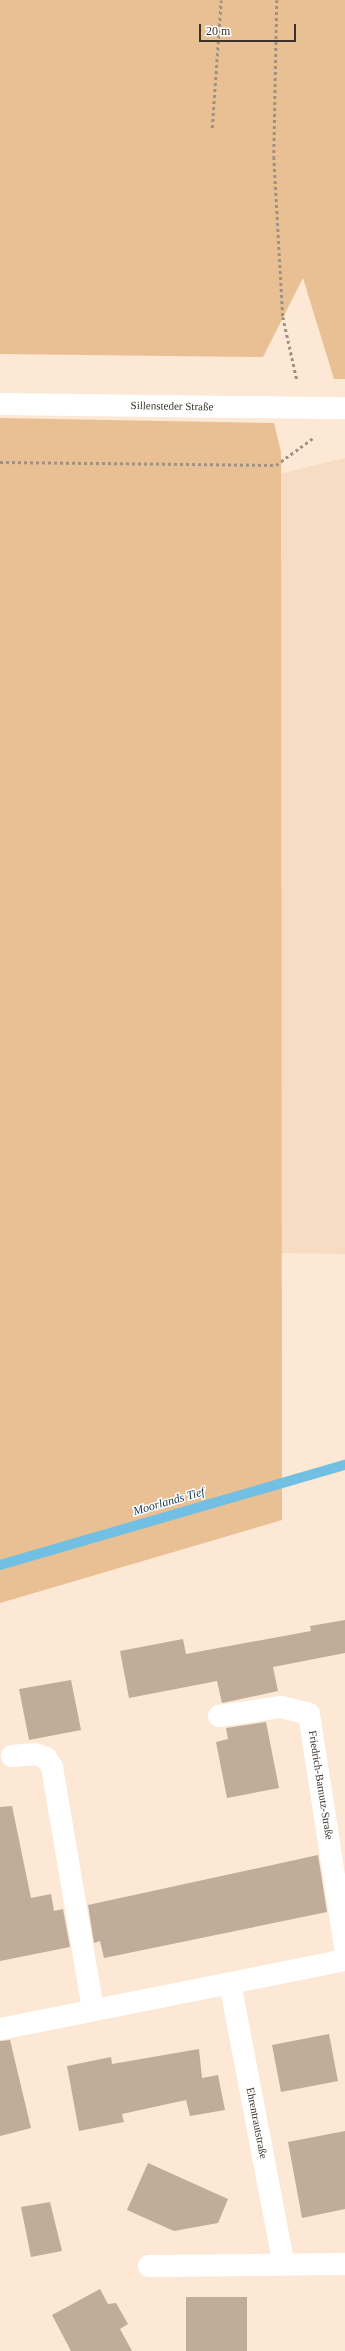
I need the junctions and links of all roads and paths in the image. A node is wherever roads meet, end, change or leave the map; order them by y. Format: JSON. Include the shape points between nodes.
{"nodes":[{"id":1,"x":221,"y":0,"type":"edge"},
{"id":2,"x":277,"y":0,"type":"edge"},
{"id":3,"x":212,"y":128,"type":"dead end"},
{"id":4,"x":0,"y":404,"type":"edge"},
{"id":5,"x":303,"y":408,"type":"junction"},
{"id":6,"x":345,"y":408,"type":"edge"},
{"id":7,"x":318,"y":436,"type":"dead end"},
{"id":8,"x":0,"y":462,"type":"edge"},
{"id":9,"x":219,"y":1716,"type":"dead end"},
{"id":10,"x":12,"y":1756,"type":"dead end"},
{"id":11,"x":345,"y":1947,"type":"edge"},
{"id":12,"x":345,"y":1960,"type":"edge"},
{"id":13,"x":230,"y":1983,"type":"junction"},
{"id":14,"x":93,"y":2010,"type":"junction"},
{"id":15,"x":0,"y":2029,"type":"edge"},
{"id":16,"x":283,"y":2262,"type":"junction"},
{"id":17,"x":345,"y":2264,"type":"edge"},
{"id":18,"x":149,"y":2266,"type":"dead end"}],
"edges":[{"from":1,"to":3,"type":"path"},
{"from":2,"to":5,"type":"path","via":[[274,157],[283,317]]},
{"from":4,"to":5,"type":"street","name":"Sillensteder Straße"},
{"from":5,"to":6,"type":"street","name":"Sillensteder Straße"},
{"from":7,"to":8,"type":"path","via":[[307,439],[276,465]]},
{"from":9,"to":11,"type":"street","name":"Friedrich-Barnutz-Straße","via":[[281,1707],[309,1714]]},
{"from":10,"to":14,"type":"street","via":[[35,1754],[46,1758],[52,1767]]},
{"from":12,"to":13,"type":"street"},
{"from":13,"to":14,"type":"street"},
{"from":13,"to":16,"type":"street","name":"Ehrentrautstraße"},
{"from":14,"to":15,"type":"street"},
{"from":16,"to":17,"type":"street"},
{"from":16,"to":18,"type":"street"}]}
